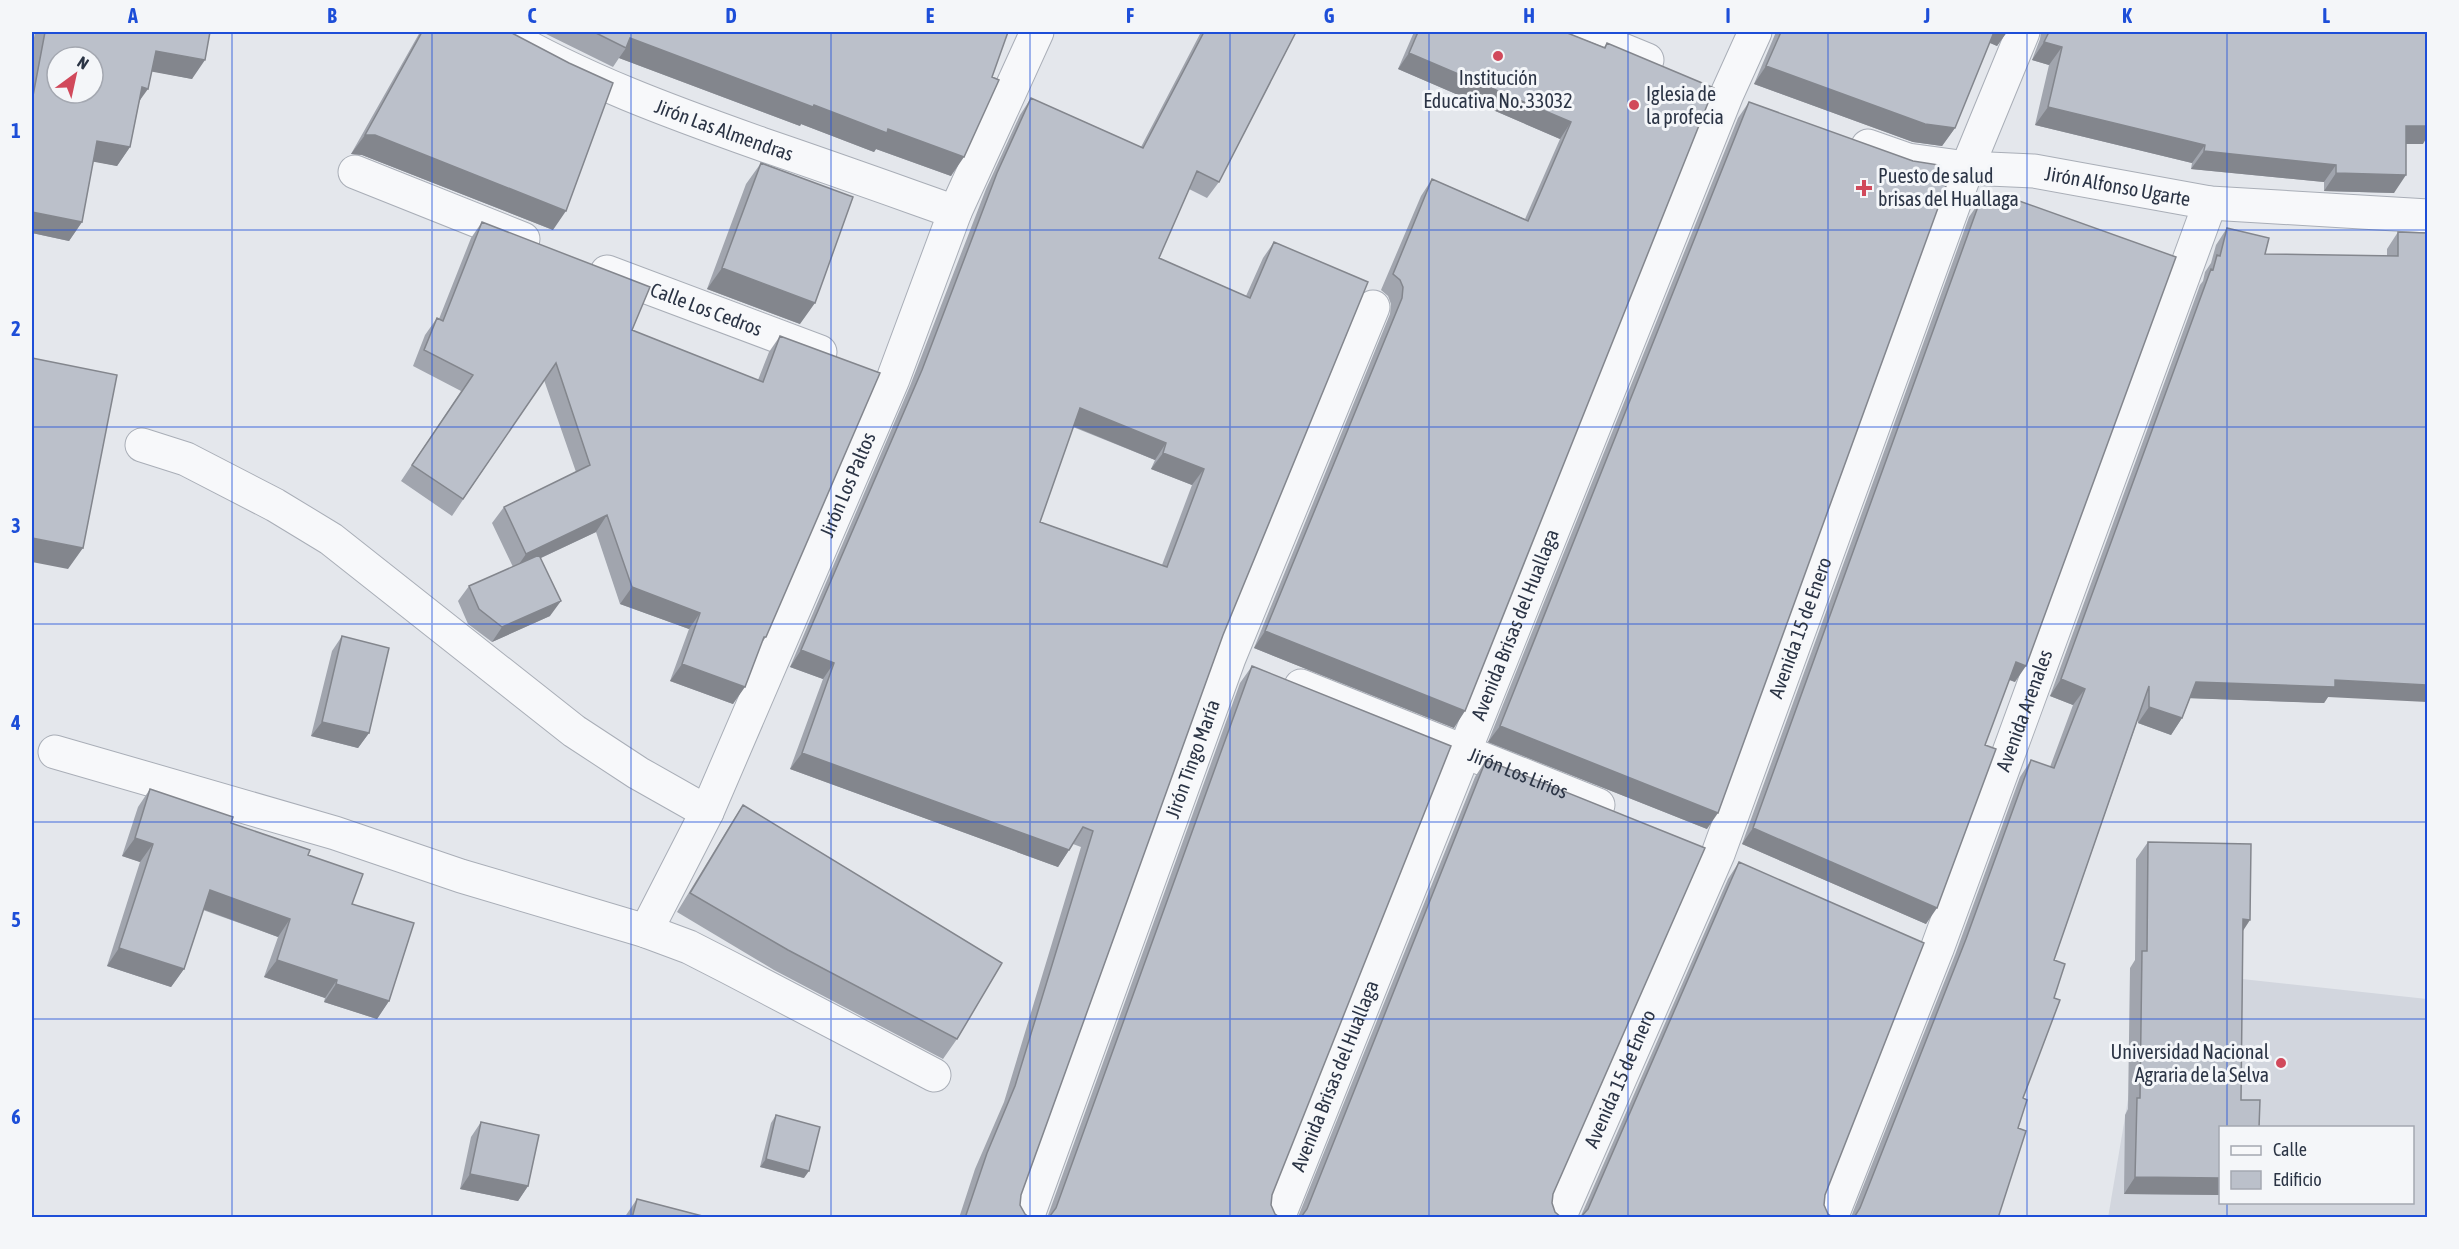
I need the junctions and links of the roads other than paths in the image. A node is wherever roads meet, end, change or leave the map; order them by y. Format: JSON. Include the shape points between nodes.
{"nodes":[{"id":1,"x":501,"y":32,"type":"edge"},
{"id":2,"x":1036,"y":32,"type":"edge"},
{"id":3,"x":1580,"y":32,"type":"edge"},
{"id":4,"x":1755,"y":32,"type":"edge"},
{"id":5,"x":2023,"y":32,"type":"edge"},
{"id":6,"x":1727,"y":94,"type":"junction"},
{"id":7,"x":1759,"y":106,"type":"edge"},
{"id":8,"x":1844,"y":137,"type":"edge"},
{"id":9,"x":1967,"y":168,"type":"junction"},
{"id":10,"x":355,"y":172,"type":"dead end"},
{"id":11,"x":2210,"y":203,"type":"junction"},
{"id":12,"x":955,"y":212,"type":"junction"},
{"id":13,"x":2427,"y":216,"type":"edge"},
{"id":14,"x":1373,"y":307,"type":"dead end"},
{"id":15,"x":893,"y":379,"type":"junction"},
{"id":16,"x":142,"y":445,"type":"dead end"},
{"id":17,"x":1230,"y":658,"type":"junction"},
{"id":18,"x":1465,"y":751,"type":"junction"},
{"id":19,"x":55,"y":752,"type":"dead end"},
{"id":20,"x":707,"y":812,"type":"junction"},
{"id":21,"x":1630,"y":818,"type":"edge"},
{"id":22,"x":1685,"y":841,"type":"edge"},
{"id":23,"x":1729,"y":859,"type":"junction"},
{"id":24,"x":646,"y":931,"type":"junction"},
{"id":25,"x":934,"y":1075,"type":"dead end"},
{"id":26,"x":1027,"y":1218,"type":"edge"},
{"id":27,"x":1278,"y":1218,"type":"edge"},
{"id":28,"x":1559,"y":1218,"type":"edge"},
{"id":29,"x":1831,"y":1218,"type":"edge"}],
"edges":[{"from":1,"to":12,"type":"street","name":"Jirón Las Almendras","via":[[594,80],[653,105]]},
{"from":2,"to":12,"type":"street","name":"Jirón Los Paltos"},
{"from":3,"to":6,"type":"street"},
{"from":4,"to":6,"type":"street","name":"Avenida Brisas del Huallaga"},
{"from":5,"to":9,"type":"street","name":"Avenida 15 de Enero"},
{"from":6,"to":7,"type":"street"},
{"from":6,"to":18,"type":"street","name":"Avenida Brisas del Huallaga"},
{"from":8,"to":9,"type":"street","name":"Jirón Alfonso Ugarte","via":[[1908,160]]},
{"from":9,"to":11,"type":"street","name":"Jirón Alfonso Ugarte","via":[[2034,171]]},
{"from":9,"to":23,"type":"street","name":"Avenida 15 de Enero"},
{"from":10,"to":15,"type":"street","name":"Calle Los Cedros"},
{"from":11,"to":13,"type":"street","name":"Jirón Alfonso Ugarte"},
{"from":11,"to":29,"type":"street","name":"Avenida Arenales","via":[[1926,944]]},
{"from":12,"to":15,"type":"street","name":"Jirón Los Paltos"},
{"from":14,"to":17,"type":"street","name":"Jirón Tingo María"},
{"from":15,"to":20,"type":"street","name":"Jirón Los Paltos"},
{"from":16,"to":20,"type":"street","via":[[186,459],[331,539],[574,731]]},
{"from":17,"to":18,"type":"street","name":"Jirón Los Lirios"},
{"from":17,"to":26,"type":"street","name":"Jirón Tingo María"},
{"from":18,"to":21,"type":"street","name":"Jirón Los Lirios"},
{"from":18,"to":27,"type":"street","name":"Avenida Brisas del Huallaga"},
{"from":19,"to":24,"type":"street","via":[[335,833],[461,876]]},
{"from":20,"to":24,"type":"street","name":"Jirón Los Paltos"},
{"from":22,"to":23,"type":"street"},
{"from":23,"to":28,"type":"street","name":"Avenida 15 de Enero"},
{"from":24,"to":25,"type":"street","via":[[689,947]]}]}
